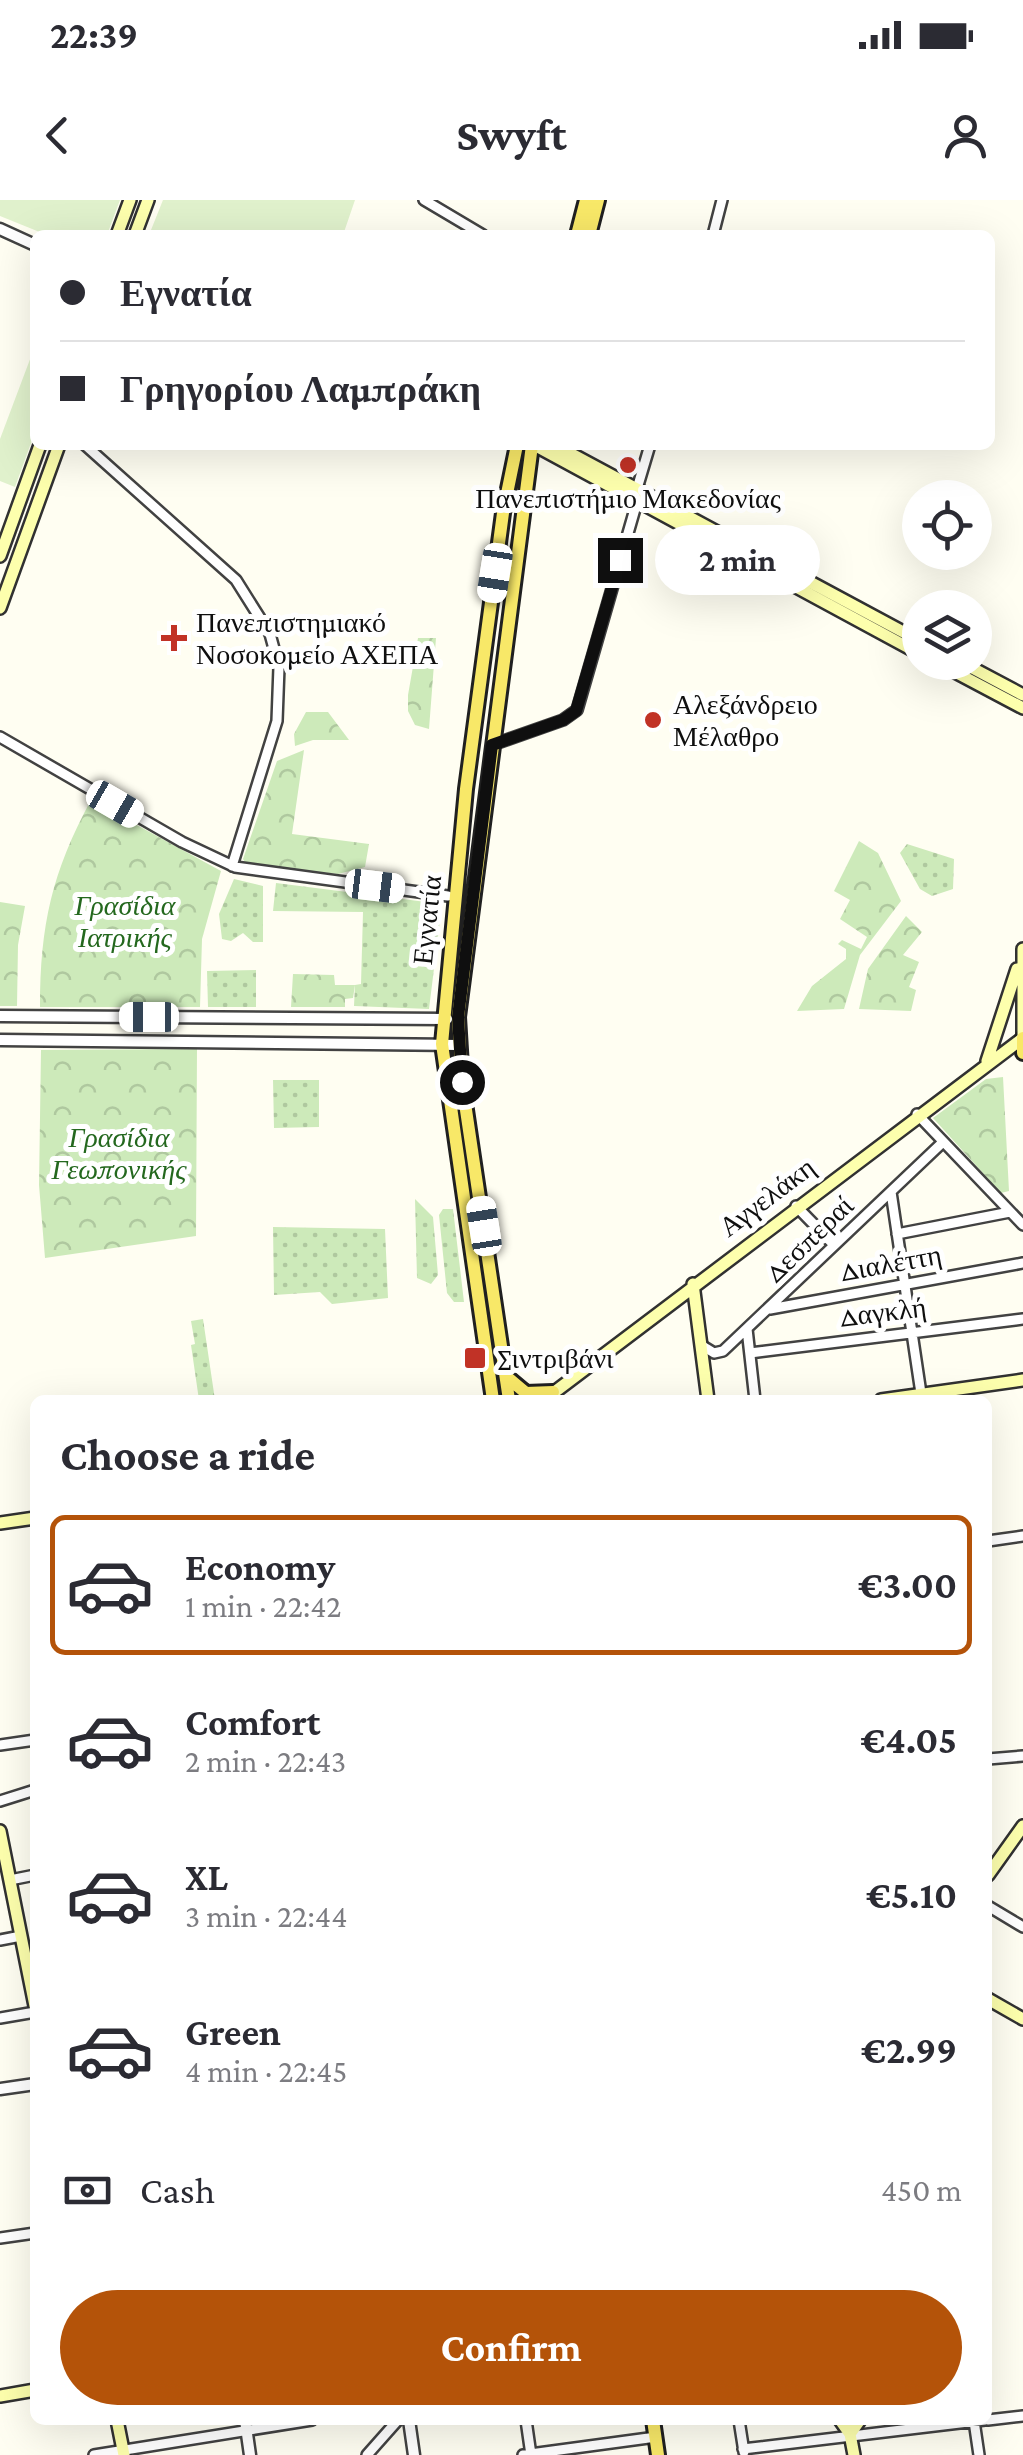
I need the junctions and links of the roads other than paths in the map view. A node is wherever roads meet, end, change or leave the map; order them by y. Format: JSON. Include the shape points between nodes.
{"nodes":[{"id":1,"x":130,"y":200,"type":"edge"},
{"id":2,"x":148,"y":200,"type":"edge"},
{"id":3,"x":424,"y":200,"type":"edge"},
{"id":4,"x":586,"y":200,"type":"edge"},
{"id":5,"x":598,"y":200,"type":"edge"},
{"id":6,"x":722,"y":200,"type":"edge"},
{"id":7,"x":0,"y":229,"type":"edge"},
{"id":8,"x":119,"y":230,"type":"edge"},
{"id":9,"x":137,"y":230,"type":"edge"},
{"id":10,"x":473,"y":230,"type":"edge"},
{"id":11,"x":578,"y":230,"type":"edge"},
{"id":12,"x":590,"y":230,"type":"edge"},
{"id":13,"x":714,"y":230,"type":"edge"},
{"id":14,"x":30,"y":243,"type":"edge"},
{"id":15,"x":38,"y":450,"type":"edge"},
{"id":16,"x":57,"y":450,"type":"edge"},
{"id":17,"x":91,"y":450,"type":"edge"},
{"id":18,"x":516,"y":450,"type":"edge"},
{"id":19,"x":532,"y":450,"type":"edge"},
{"id":20,"x":543,"y":450,"type":"edge"},
{"id":21,"x":563,"y":450,"type":"edge"},
{"id":22,"x":649,"y":450,"type":"edge"},
{"id":23,"x":636,"y":497,"type":"junction"},
{"id":24,"x":0,"y":556,"type":"edge"},
{"id":25,"x":775,"y":571,"type":"junction"},
{"id":26,"x":4,"y":585,"type":"edge"},
{"id":27,"x":0,"y":608,"type":"edge"},
{"id":28,"x":902,"y":632,"type":"edge"},
{"id":29,"x":902,"y":644,"type":"edge"},
{"id":30,"x":992,"y":678,"type":"edge"},
{"id":31,"x":969,"y":680,"type":"edge"},
{"id":32,"x":1023,"y":695,"type":"edge"},
{"id":33,"x":1023,"y":708,"type":"edge"},
{"id":34,"x":0,"y":737,"type":"edge"},
{"id":35,"x":492,"y":745,"type":"junction"},
{"id":36,"x":232,"y":866,"type":"junction"},
{"id":37,"x":451,"y":896,"type":"junction"},
{"id":38,"x":1023,"y":947,"type":"edge"},
{"id":39,"x":0,"y":1016,"type":"edge"},
{"id":40,"x":458,"y":1017,"type":"junction"},
{"id":41,"x":443,"y":1020,"type":"junction"},
{"id":42,"x":1023,"y":1038,"type":"edge"},
{"id":43,"x":0,"y":1040,"type":"edge"},
{"id":44,"x":442,"y":1044,"type":"junction"},
{"id":45,"x":459,"y":1045,"type":"junction"},
{"id":46,"x":1023,"y":1054,"type":"edge"},
{"id":47,"x":988,"y":1060,"type":"junction"},
{"id":48,"x":917,"y":1114,"type":"junction"},
{"id":49,"x":943,"y":1142,"type":"junction"},
{"id":50,"x":890,"y":1192,"type":"junction"},
{"id":51,"x":796,"y":1206,"type":"junction"},
{"id":52,"x":1010,"y":1212,"type":"junction"},
{"id":53,"x":1023,"y":1225,"type":"edge"},
{"id":54,"x":897,"y":1234,"type":"junction"},
{"id":55,"x":834,"y":1246,"type":"junction"},
{"id":56,"x":1023,"y":1263,"type":"edge"},
{"id":57,"x":905,"y":1282,"type":"junction"},
{"id":58,"x":693,"y":1284,"type":"junction"},
{"id":59,"x":767,"y":1309,"type":"junction"},
{"id":60,"x":1023,"y":1319,"type":"edge"},
{"id":61,"x":747,"y":1329,"type":"junction"},
{"id":62,"x":912,"y":1330,"type":"junction"},
{"id":63,"x":701,"y":1345,"type":"junction"},
{"id":64,"x":750,"y":1353,"type":"junction"},
{"id":65,"x":506,"y":1374,"type":"junction"},
{"id":66,"x":1023,"y":1380,"type":"edge"},
{"id":67,"x":553,"y":1394,"type":"edge"},
{"id":68,"x":492,"y":1395,"type":"edge"},
{"id":69,"x":508,"y":1395,"type":"edge"},
{"id":70,"x":707,"y":1395,"type":"edge"},
{"id":71,"x":754,"y":1395,"type":"edge"},
{"id":72,"x":922,"y":1395,"type":"edge"},
{"id":73,"x":934,"y":1395,"type":"edge"},
{"id":74,"x":30,"y":1519,"type":"edge"},
{"id":75,"x":0,"y":1523,"type":"edge"},
{"id":76,"x":1023,"y":1536,"type":"edge"},
{"id":77,"x":992,"y":1540,"type":"edge"},
{"id":78,"x":30,"y":1741,"type":"edge"},
{"id":79,"x":0,"y":1744,"type":"edge"},
{"id":80,"x":1023,"y":1756,"type":"edge"},
{"id":81,"x":992,"y":1759,"type":"edge"},
{"id":82,"x":30,"y":1791,"type":"edge"},
{"id":83,"x":0,"y":1800,"type":"edge"},
{"id":84,"x":1023,"y":1826,"type":"edge"},
{"id":85,"x":0,"y":1832,"type":"edge"},
{"id":86,"x":992,"y":1869,"type":"edge"},
{"id":87,"x":30,"y":1876,"type":"edge"},
{"id":88,"x":10,"y":1880,"type":"junction"},
{"id":89,"x":992,"y":1908,"type":"edge"},
{"id":90,"x":1023,"y":1927,"type":"edge"},
{"id":91,"x":21,"y":1936,"type":"junction"},
{"id":92,"x":0,"y":1940,"type":"edge"},
{"id":93,"x":30,"y":1959,"type":"edge"},
{"id":94,"x":992,"y":2001,"type":"edge"},
{"id":95,"x":30,"y":2011,"type":"edge"},
{"id":96,"x":0,"y":2018,"type":"edge"},
{"id":97,"x":1023,"y":2019,"type":"edge"},
{"id":98,"x":30,"y":2085,"type":"edge"},
{"id":99,"x":0,"y":2089,"type":"edge"},
{"id":100,"x":30,"y":2234,"type":"edge"},
{"id":101,"x":0,"y":2238,"type":"edge"},
{"id":102,"x":30,"y":2391,"type":"edge"},
{"id":103,"x":0,"y":2396,"type":"edge"},
{"id":104,"x":1023,"y":2416,"type":"edge"},
{"id":105,"x":992,"y":2419,"type":"edge"},
{"id":106,"x":118,"y":2425,"type":"edge"},
{"id":107,"x":246,"y":2425,"type":"edge"},
{"id":108,"x":394,"y":2425,"type":"edge"},
{"id":109,"x":410,"y":2425,"type":"edge"},
{"id":110,"x":527,"y":2425,"type":"edge"},
{"id":111,"x":654,"y":2425,"type":"edge"},
{"id":112,"x":739,"y":2425,"type":"edge"},
{"id":113,"x":844,"y":2425,"type":"edge"},
{"id":114,"x":856,"y":2425,"type":"edge"},
{"id":115,"x":936,"y":2425,"type":"edge"},
{"id":116,"x":974,"y":2425,"type":"edge"},
{"id":117,"x":850,"y":2434,"type":"junction"},
{"id":118,"x":656,"y":2437,"type":"junction"},
{"id":119,"x":123,"y":2452,"type":"edge"},
{"id":120,"x":744,"y":2452,"type":"edge"},
{"id":121,"x":531,"y":2454,"type":"edge"},
{"id":122,"x":94,"y":2455,"type":"edge"},
{"id":123,"x":250,"y":2455,"type":"edge"},
{"id":124,"x":367,"y":2455,"type":"edge"},
{"id":125,"x":414,"y":2455,"type":"edge"},
{"id":126,"x":523,"y":2455,"type":"edge"},
{"id":127,"x":658,"y":2455,"type":"edge"},
{"id":128,"x":854,"y":2455,"type":"edge"},
{"id":129,"x":978,"y":2455,"type":"edge"}],
"edges":[{"from":1,"to":8,"type":"main road"},
{"from":2,"to":9,"type":"main road"},
{"from":3,"to":10,"type":"street"},
{"from":4,"to":11,"type":"main road"},
{"from":5,"to":12,"type":"main road"},
{"from":6,"to":13,"type":"street"},
{"from":7,"to":14,"type":"street"},
{"from":15,"to":24,"type":"main road"},
{"from":16,"to":26,"type":"main road"},
{"from":17,"to":36,"type":"street","via":[[236,580],[270,634],[280,678],[278,721]]},
{"from":18,"to":37,"type":"main road","name":"Εγνατία"},
{"from":19,"to":35,"type":"main road","name":"Εγνατία"},
{"from":20,"to":23,"type":"main road"},
{"from":21,"to":23,"type":"main road"},
{"from":22,"to":23,"type":"street"},
{"from":23,"to":25,"type":"main road"},
{"from":23,"to":35,"type":"street","via":[[577,708],[563,720]]},
{"from":25,"to":28,"type":"main road"},
{"from":25,"to":29,"type":"main road"},
{"from":26,"to":27,"type":"main road"},
{"from":30,"to":32,"type":"main road"},
{"from":31,"to":33,"type":"main road"},
{"from":34,"to":36,"type":"street"},
{"from":35,"to":40,"type":"main road","name":"Εγνατία"},
{"from":36,"to":37,"type":"street"},
{"from":37,"to":41,"type":"main road","name":"Εγνατία"},
{"from":38,"to":42,"type":"main road"},
{"from":38,"to":47,"type":"main road"},
{"from":39,"to":41,"type":"street"},
{"from":40,"to":41,"type":"street"},
{"from":40,"to":45,"type":"main road","name":"Εγνατία"},
{"from":41,"to":44,"type":"main road","name":"Εγνατία"},
{"from":42,"to":46,"type":"main road"},
{"from":42,"to":47,"type":"main road","name":"Αγγελάκη"},
{"from":43,"to":44,"type":"street"},
{"from":44,"to":45,"type":"street"},
{"from":44,"to":68,"type":"main road","name":"Εγνατία"},
{"from":45,"to":65,"type":"main road","name":"Εγνατία"},
{"from":47,"to":48,"type":"main road","name":"Αγγελάκη"},
{"from":48,"to":49,"type":"street"},
{"from":48,"to":51,"type":"main road","name":"Αγγελάκη"},
{"from":49,"to":50,"type":"street","name":"Δεσπεραί"},
{"from":49,"to":52,"type":"street"},
{"from":50,"to":54,"type":"street"},
{"from":50,"to":55,"type":"street","name":"Δεσπεραί"},
{"from":51,"to":55,"type":"street"},
{"from":51,"to":58,"type":"main road","name":"Αγγελάκη"},
{"from":52,"to":53,"type":"street"},
{"from":52,"to":54,"type":"street"},
{"from":54,"to":57,"type":"street"},
{"from":55,"to":59,"type":"street","name":"Δεσπεραί"},
{"from":56,"to":57,"type":"street","name":"Διαλέττη"},
{"from":57,"to":59,"type":"street","name":"Διαλέττη"},
{"from":57,"to":62,"type":"street"},
{"from":58,"to":63,"type":"main road"},
{"from":58,"to":67,"type":"main road","name":"Αγγελάκη"},
{"from":59,"to":61,"type":"street","name":"Δεσπεραί"},
{"from":60,"to":62,"type":"street","name":"Δαγκλή"},
{"from":61,"to":63,"type":"street","name":"Δεσπεραί","via":[[720,1352]]},
{"from":61,"to":64,"type":"street"},
{"from":62,"to":64,"type":"street","name":"Δαγκλή"},
{"from":62,"to":72,"type":"street"},
{"from":63,"to":70,"type":"main road"},
{"from":64,"to":71,"type":"street"},
{"from":65,"to":67,"type":"main road","via":[[526,1393]]},
{"from":65,"to":69,"type":"main road","name":"Εγνατία"},
{"from":66,"to":73,"type":"main road"},
{"from":74,"to":75,"type":"main road"},
{"from":76,"to":77,"type":"street"},
{"from":78,"to":79,"type":"street"},
{"from":80,"to":81,"type":"street"},
{"from":82,"to":83,"type":"street"},
{"from":84,"to":86,"type":"main road"},
{"from":85,"to":88,"type":"main road"},
{"from":87,"to":88,"type":"street"},
{"from":88,"to":91,"type":"main road"},
{"from":89,"to":90,"type":"street"},
{"from":91,"to":92,"type":"street"},
{"from":91,"to":93,"type":"main road"},
{"from":94,"to":97,"type":"main road"},
{"from":95,"to":96,"type":"street"},
{"from":98,"to":99,"type":"street"},
{"from":100,"to":101,"type":"street"},
{"from":102,"to":103,"type":"main road"},
{"from":104,"to":105,"type":"street"},
{"from":106,"to":119,"type":"main road"},
{"from":107,"to":119,"type":"street"},
{"from":107,"to":123,"type":"street"},
{"from":108,"to":124,"type":"street"},
{"from":109,"to":125,"type":"street"},
{"from":110,"to":121,"type":"street"},
{"from":111,"to":118,"type":"main road"},
{"from":112,"to":120,"type":"street"},
{"from":113,"to":117,"type":"main road"},
{"from":114,"to":117,"type":"main road"},
{"from":115,"to":117,"type":"street"},
{"from":116,"to":129,"type":"street"},
{"from":117,"to":120,"type":"street"},
{"from":117,"to":128,"type":"main road"},
{"from":118,"to":121,"type":"street"},
{"from":118,"to":127,"type":"main road"},
{"from":119,"to":122,"type":"street"},
{"from":121,"to":126,"type":"street"}]}
